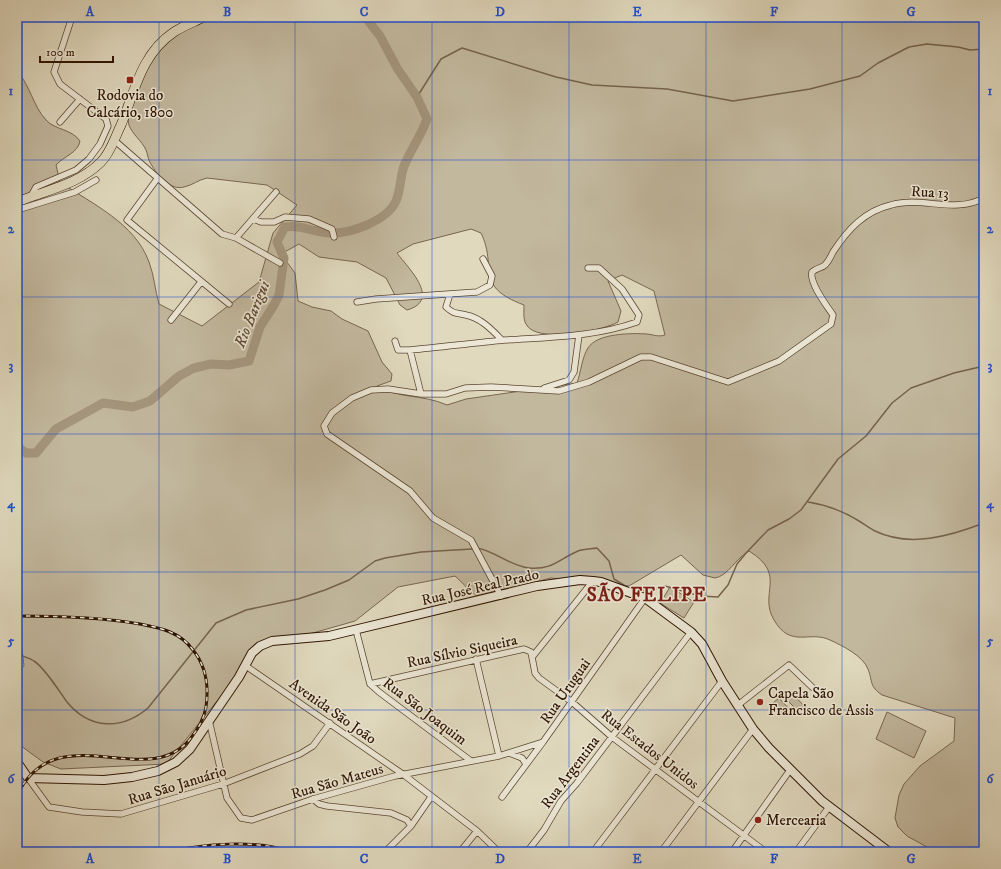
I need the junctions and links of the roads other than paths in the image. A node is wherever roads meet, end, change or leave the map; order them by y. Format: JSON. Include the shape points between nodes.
{"nodes":[{"id":1,"x":72,"y":17,"type":"edge"},
{"id":2,"x":204,"y":17,"type":"edge"},
{"id":3,"x":80,"y":99,"type":"junction"},
{"id":4,"x":60,"y":122,"type":"dead end"},
{"id":5,"x":114,"y":140,"type":"junction"},
{"id":6,"x":157,"y":179,"type":"junction"},
{"id":7,"x":96,"y":180,"type":"dead end"},
{"id":8,"x":276,"y":192,"type":"dead end"},
{"id":9,"x":30,"y":197,"type":"junction"},
{"id":10,"x":984,"y":198,"type":"edge"},
{"id":11,"x":17,"y":202,"type":"edge"},
{"id":12,"x":17,"y":210,"type":"edge"},
{"id":13,"x":253,"y":219,"type":"junction"},
{"id":14,"x":334,"y":237,"type":"dead end"},
{"id":15,"x":236,"y":238,"type":"junction"},
{"id":16,"x":483,"y":259,"type":"dead end"},
{"id":17,"x":280,"y":263,"type":"dead end"},
{"id":18,"x":588,"y":268,"type":"dead end"},
{"id":19,"x":201,"y":282,"type":"junction"},
{"id":20,"x":450,"y":294,"type":"junction"},
{"id":21,"x":357,"y":302,"type":"dead end"},
{"id":22,"x":229,"y":304,"type":"dead end"},
{"id":23,"x":171,"y":320,"type":"dead end"},
{"id":24,"x":579,"y":335,"type":"junction"},
{"id":25,"x":502,"y":340,"type":"junction"},
{"id":26,"x":395,"y":341,"type":"dead end"},
{"id":27,"x":410,"y":350,"type":"junction"},
{"id":28,"x":540,"y":389,"type":"junction"},
{"id":29,"x":421,"y":394,"type":"junction"},
{"id":30,"x":593,"y":581,"type":"junction"},
{"id":31,"x":501,"y":596,"type":"junction"},
{"id":32,"x":645,"y":598,"type":"junction"},
{"id":33,"x":356,"y":630,"type":"junction"},
{"id":34,"x":691,"y":632,"type":"junction"},
{"id":35,"x":533,"y":656,"type":"junction"},
{"id":36,"x":476,"y":659,"type":"junction"},
{"id":37,"x":246,"y":666,"type":"junction"},
{"id":38,"x":722,"y":681,"type":"junction"},
{"id":39,"x":370,"y":684,"type":"junction"},
{"id":40,"x":812,"y":687,"type":"dead end"},
{"id":41,"x":572,"y":702,"type":"junction"},
{"id":42,"x":738,"y":705,"type":"junction"},
{"id":43,"x":210,"y":720,"type":"junction"},
{"id":44,"x":330,"y":723,"type":"junction"},
{"id":45,"x":753,"y":729,"type":"junction"},
{"id":46,"x":612,"y":737,"type":"junction"},
{"id":47,"x":543,"y":742,"type":"junction"},
{"id":48,"x":509,"y":753,"type":"junction"},
{"id":49,"x":499,"y":756,"type":"junction"},
{"id":50,"x":471,"y":761,"type":"junction"},
{"id":51,"x":17,"y":762,"type":"edge"},
{"id":52,"x":526,"y":764,"type":"junction"},
{"id":53,"x":656,"y":769,"type":"junction"},
{"id":54,"x":790,"y":770,"type":"junction"},
{"id":55,"x":404,"y":775,"type":"junction"},
{"id":56,"x":28,"y":778,"type":"junction"},
{"id":57,"x":223,"y":784,"type":"junction"},
{"id":58,"x":431,"y":797,"type":"junction"},
{"id":59,"x":502,"y":797,"type":"dead end"},
{"id":60,"x":313,"y":799,"type":"junction"},
{"id":61,"x":698,"y":801,"type":"junction"},
{"id":62,"x":829,"y":807,"type":"junction"},
{"id":63,"x":411,"y":826,"type":"junction"},
{"id":64,"x":477,"y":831,"type":"junction"},
{"id":65,"x":743,"y":835,"type":"junction"},
{"id":66,"x":385,"y":852,"type":"edge"},
{"id":67,"x":460,"y":852,"type":"edge"},
{"id":68,"x":499,"y":852,"type":"edge"},
{"id":69,"x":527,"y":852,"type":"edge"},
{"id":70,"x":593,"y":852,"type":"edge"},
{"id":71,"x":661,"y":852,"type":"edge"},
{"id":72,"x":732,"y":852,"type":"edge"},
{"id":73,"x":766,"y":852,"type":"edge"},
{"id":74,"x":796,"y":852,"type":"edge"},
{"id":75,"x":889,"y":852,"type":"edge"}],
"edges":[{"from":1,"to":3,"type":"street","via":[[54,72],[60,84]]},
{"from":2,"to":5,"type":"main road","via":[[174,32],[150,55],[141,70]]},
{"from":3,"to":4,"type":"street"},
{"from":3,"to":9,"type":"street","via":[[106,119],[108,126],[100,144],[76,170],[36,187]]},
{"from":5,"to":6,"type":"street"},
{"from":5,"to":9,"type":"main road","via":[[101,162],[77,180]]},
{"from":6,"to":15,"type":"street","via":[[222,234]]},
{"from":6,"to":19,"type":"street","via":[[127,220]]},
{"from":7,"to":12,"type":"street","via":[[74,192]]},
{"from":8,"to":13,"type":"street"},
{"from":9,"to":11,"type":"main road"},
{"from":10,"to":28,"type":"street","name":"Rua 13","via":[[958,206],[914,201],[891,205],[866,215],[846,234],[827,264],[812,272],[812,279],[833,316],[831,324],[791,354],[728,382],[642,356],[589,382],[559,391]]},
{"from":13,"to":14,"type":"street","via":[[261,222],[274,222],[285,217],[309,219],[332,229]]},
{"from":13,"to":15,"type":"street"},
{"from":15,"to":17,"type":"street"},
{"from":16,"to":20,"type":"street","via":[[492,276],[490,285],[477,292]]},
{"from":18,"to":24,"type":"street","via":[[599,268],[608,274],[622,289],[639,315],[637,322],[620,328]]},
{"from":19,"to":22,"type":"street"},
{"from":19,"to":23,"type":"street"},
{"from":20,"to":21,"type":"street"},
{"from":20,"to":25,"type":"street","via":[[446,307],[454,314],[477,319]]},
{"from":24,"to":25,"type":"street"},
{"from":24,"to":28,"type":"street","via":[[574,372],[569,380]]},
{"from":25,"to":27,"type":"street"},
{"from":26,"to":27,"type":"street","via":[[398,350]]},
{"from":27,"to":29,"type":"street"},
{"from":28,"to":29,"type":"street","via":[[485,387],[465,388],[446,394]]},
{"from":29,"to":31,"type":"street","via":[[388,389],[371,390],[352,398],[332,414],[324,426],[327,434],[410,491],[433,518],[471,540]]},
{"from":30,"to":31,"type":"street","name":"Rua José Real Prado","via":[[580,580],[537,586]]},
{"from":30,"to":32,"type":"street","name":"Rua José Real Prado"},
{"from":30,"to":35,"type":"street"},
{"from":31,"to":33,"type":"street","name":"Rua José Real Prado"},
{"from":32,"to":34,"type":"street","name":"Rua José Real Prado"},
{"from":32,"to":41,"type":"street","name":"Rua Uruguai"},
{"from":33,"to":37,"type":"street","name":"Rua José Real Prado","via":[[329,636],[272,641],[252,653]]},
{"from":33,"to":39,"type":"street","name":"Rua São Joaquim"},
{"from":34,"to":38,"type":"street","name":"Rua José Real Prado","via":[[702,644]]},
{"from":34,"to":46,"type":"street","name":"Rua Argentina"},
{"from":35,"to":36,"type":"street","name":"Rua Sílvio Siqueira","via":[[524,649]]},
{"from":35,"to":41,"type":"street","name":"Rua Estados Unidos","via":[[535,673],[539,678]]},
{"from":36,"to":39,"type":"street","name":"Rua Sílvio Siqueira"},
{"from":36,"to":49,"type":"street"},
{"from":37,"to":43,"type":"street","name":"Rua José Real Prado"},
{"from":37,"to":44,"type":"street","name":"Avenida São João"},
{"from":38,"to":42,"type":"street","name":"Rua José Real Prado"},
{"from":38,"to":53,"type":"street"},
{"from":39,"to":50,"type":"street","name":"Rua São Joaquim"},
{"from":40,"to":42,"type":"street","via":[[789,665]]},
{"from":41,"to":46,"type":"street","name":"Rua Estados Unidos"},
{"from":41,"to":47,"type":"street","name":"Rua Uruguai"},
{"from":42,"to":45,"type":"street","name":"Rua José Real Prado"},
{"from":43,"to":56,"type":"street","name":"Rua José Real Prado","via":[[190,749],[176,762],[158,771],[104,780]]},
{"from":43,"to":57,"type":"street","name":"Rua São Mateus"},
{"from":44,"to":55,"type":"street","name":"Avenida São João"},
{"from":44,"to":57,"type":"street","name":"Rua São Januário","via":[[312,746],[300,754]]},
{"from":45,"to":54,"type":"street","name":"Rua José Real Prado"},
{"from":45,"to":61,"type":"street"},
{"from":46,"to":53,"type":"street","name":"Rua Estados Unidos"},
{"from":46,"to":69,"type":"street","name":"Rua Argentina","via":[[561,801]]},
{"from":47,"to":48,"type":"street","name":"Rua São Mateus"},
{"from":47,"to":52,"type":"street","name":"Rua Uruguai"},
{"from":48,"to":49,"type":"street","name":"Rua São Mateus"},
{"from":48,"to":52,"type":"street","via":[[522,758]]},
{"from":49,"to":50,"type":"street","name":"Rua São Mateus"},
{"from":50,"to":55,"type":"street","name":"Rua São Mateus"},
{"from":51,"to":56,"type":"street"},
{"from":52,"to":59,"type":"street","name":"Rua Uruguai"},
{"from":53,"to":61,"type":"street","name":"Rua Estados Unidos"},
{"from":53,"to":70,"type":"street"},
{"from":54,"to":62,"type":"street","name":"Rua José Real Prado"},
{"from":54,"to":65,"type":"street"},
{"from":55,"to":58,"type":"street","name":"Avenida São João"},
{"from":55,"to":60,"type":"street","name":"Rua São Mateus"},
{"from":56,"to":57,"type":"street","name":"Rua São Januário","via":[[49,807],[121,814]]},
{"from":57,"to":60,"type":"street","name":"Rua São Mateus","via":[[236,814],[252,820]]},
{"from":58,"to":63,"type":"street"},
{"from":58,"to":64,"type":"street","name":"Avenida São João"},
{"from":60,"to":63,"type":"street","via":[[327,806],[390,813],[407,820]]},
{"from":61,"to":65,"type":"street","name":"Rua Estados Unidos"},
{"from":61,"to":71,"type":"street"},
{"from":62,"to":74,"type":"street"},
{"from":62,"to":75,"type":"street","name":"Rua José Real Prado"},
{"from":63,"to":66,"type":"street"},
{"from":64,"to":67,"type":"street"},
{"from":64,"to":68,"type":"street","name":"Avenida São João"},
{"from":65,"to":72,"type":"street"},
{"from":65,"to":73,"type":"street","name":"Rua Estados Unidos"}]}
